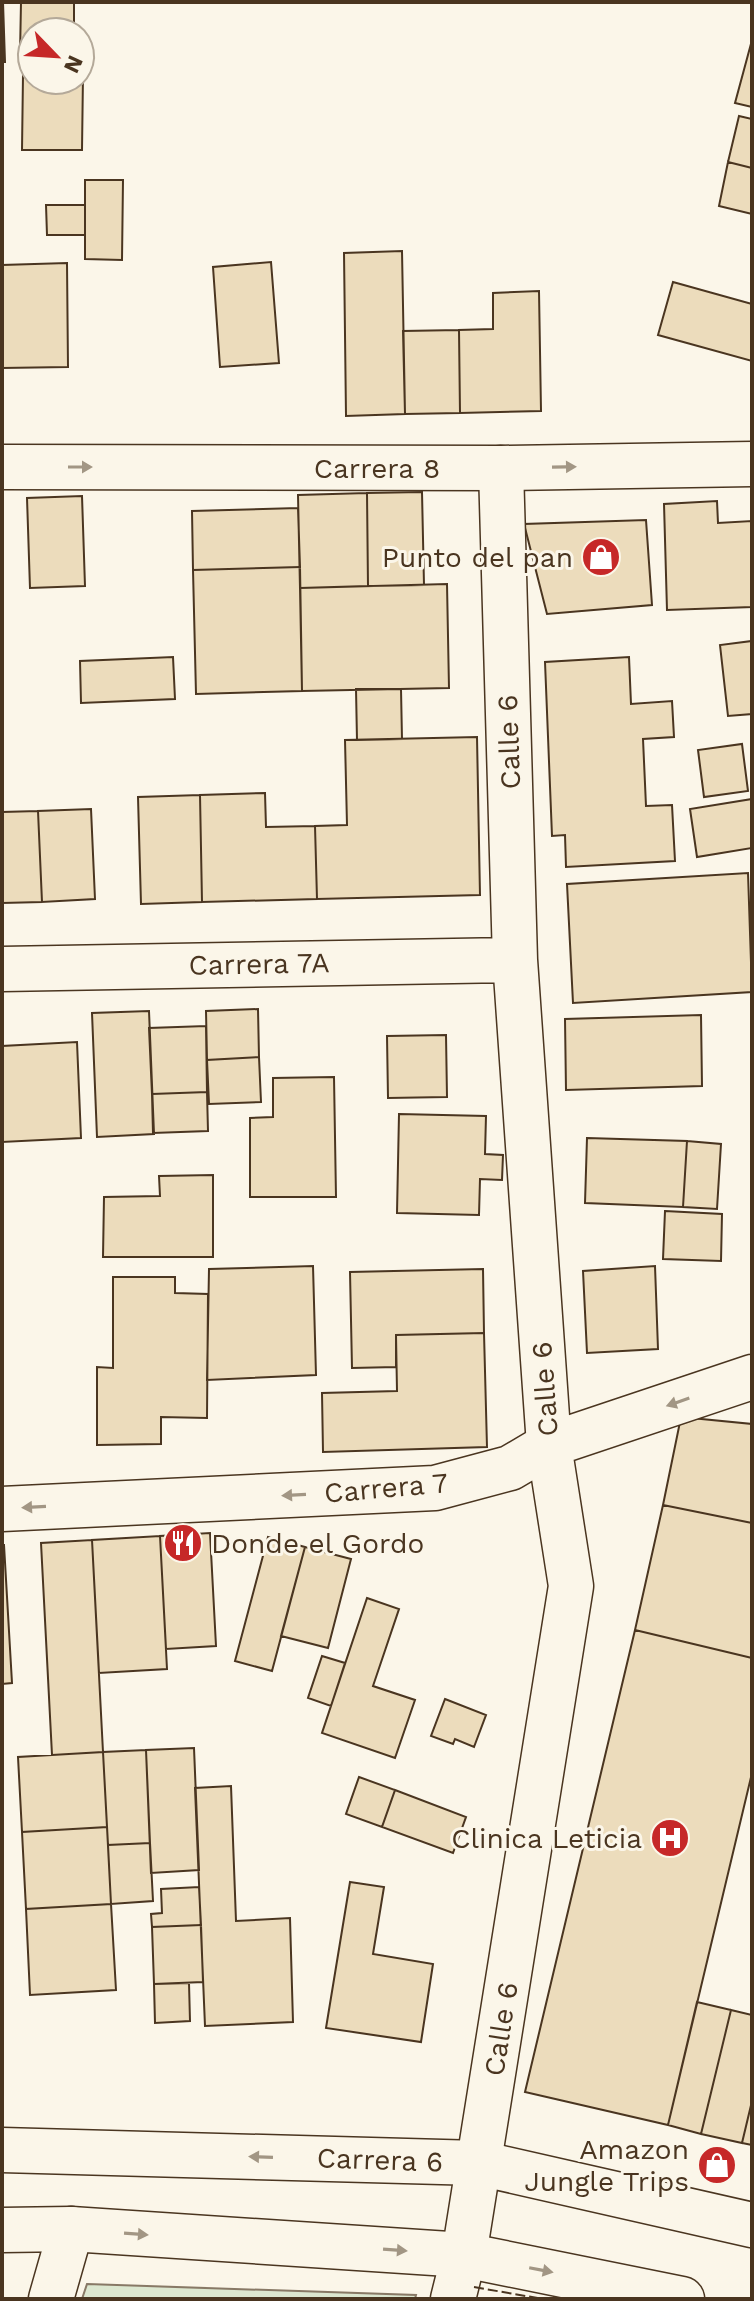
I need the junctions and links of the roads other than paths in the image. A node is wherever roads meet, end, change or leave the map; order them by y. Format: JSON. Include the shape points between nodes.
{"nodes":[{"id":1,"x":752,"y":464,"type":"edge"},
{"id":2,"x":2,"y":467,"type":"edge"},
{"id":3,"x":501,"y":468,"type":"junction"},
{"id":4,"x":515,"y":960,"type":"junction"},
{"id":5,"x":2,"y":969,"type":"edge"},
{"id":6,"x":752,"y":1377,"type":"edge"},
{"id":7,"x":549,"y":1445,"type":"junction"},
{"id":8,"x":2,"y":1509,"type":"edge"},
{"id":9,"x":2,"y":2150,"type":"edge"},
{"id":10,"x":479,"y":2163,"type":"junction"},
{"id":11,"x":752,"y":2225,"type":"edge"},
{"id":12,"x":71,"y":2229,"type":"junction"},
{"id":13,"x":2,"y":2230,"type":"edge"},
{"id":14,"x":464,"y":2255,"type":"junction"},
{"id":15,"x":51,"y":2299,"type":"edge"},
{"id":16,"x":453,"y":2299,"type":"edge"},
{"id":17,"x":682,"y":2299,"type":"edge"}],
"edges":[{"from":3,"to":1,"type":"street","name":"Carrera 8","one_way":true},
{"from":2,"to":3,"type":"street","name":"Carrera 8","one_way":true},
{"from":3,"to":4,"type":"street","name":"Calle 6"},
{"from":4,"to":5,"type":"street","name":"Carrera 7A"},
{"from":4,"to":7,"type":"street","name":"Calle 6"},
{"from":6,"to":7,"type":"street","name":"Carrera 7","one_way":true},
{"from":7,"to":8,"type":"street","name":"Carrera 7","one_way":true,"via":[[510,1468],[435,1488]]},
{"from":7,"to":10,"type":"street","name":"Calle 6","via":[[571,1586]]},
{"from":10,"to":9,"type":"street","name":"Carrera 6","one_way":true},
{"from":10,"to":11,"type":"street","name":"Carrera 6"},
{"from":10,"to":14,"type":"street","name":"Calle 6"},
{"from":12,"to":13,"type":"street"},
{"from":12,"to":14,"type":"street","one_way":true},
{"from":12,"to":15,"type":"street"},
{"from":14,"to":16,"type":"street","name":"Calle 6"},
{"from":14,"to":17,"type":"street","one_way":true}]}
